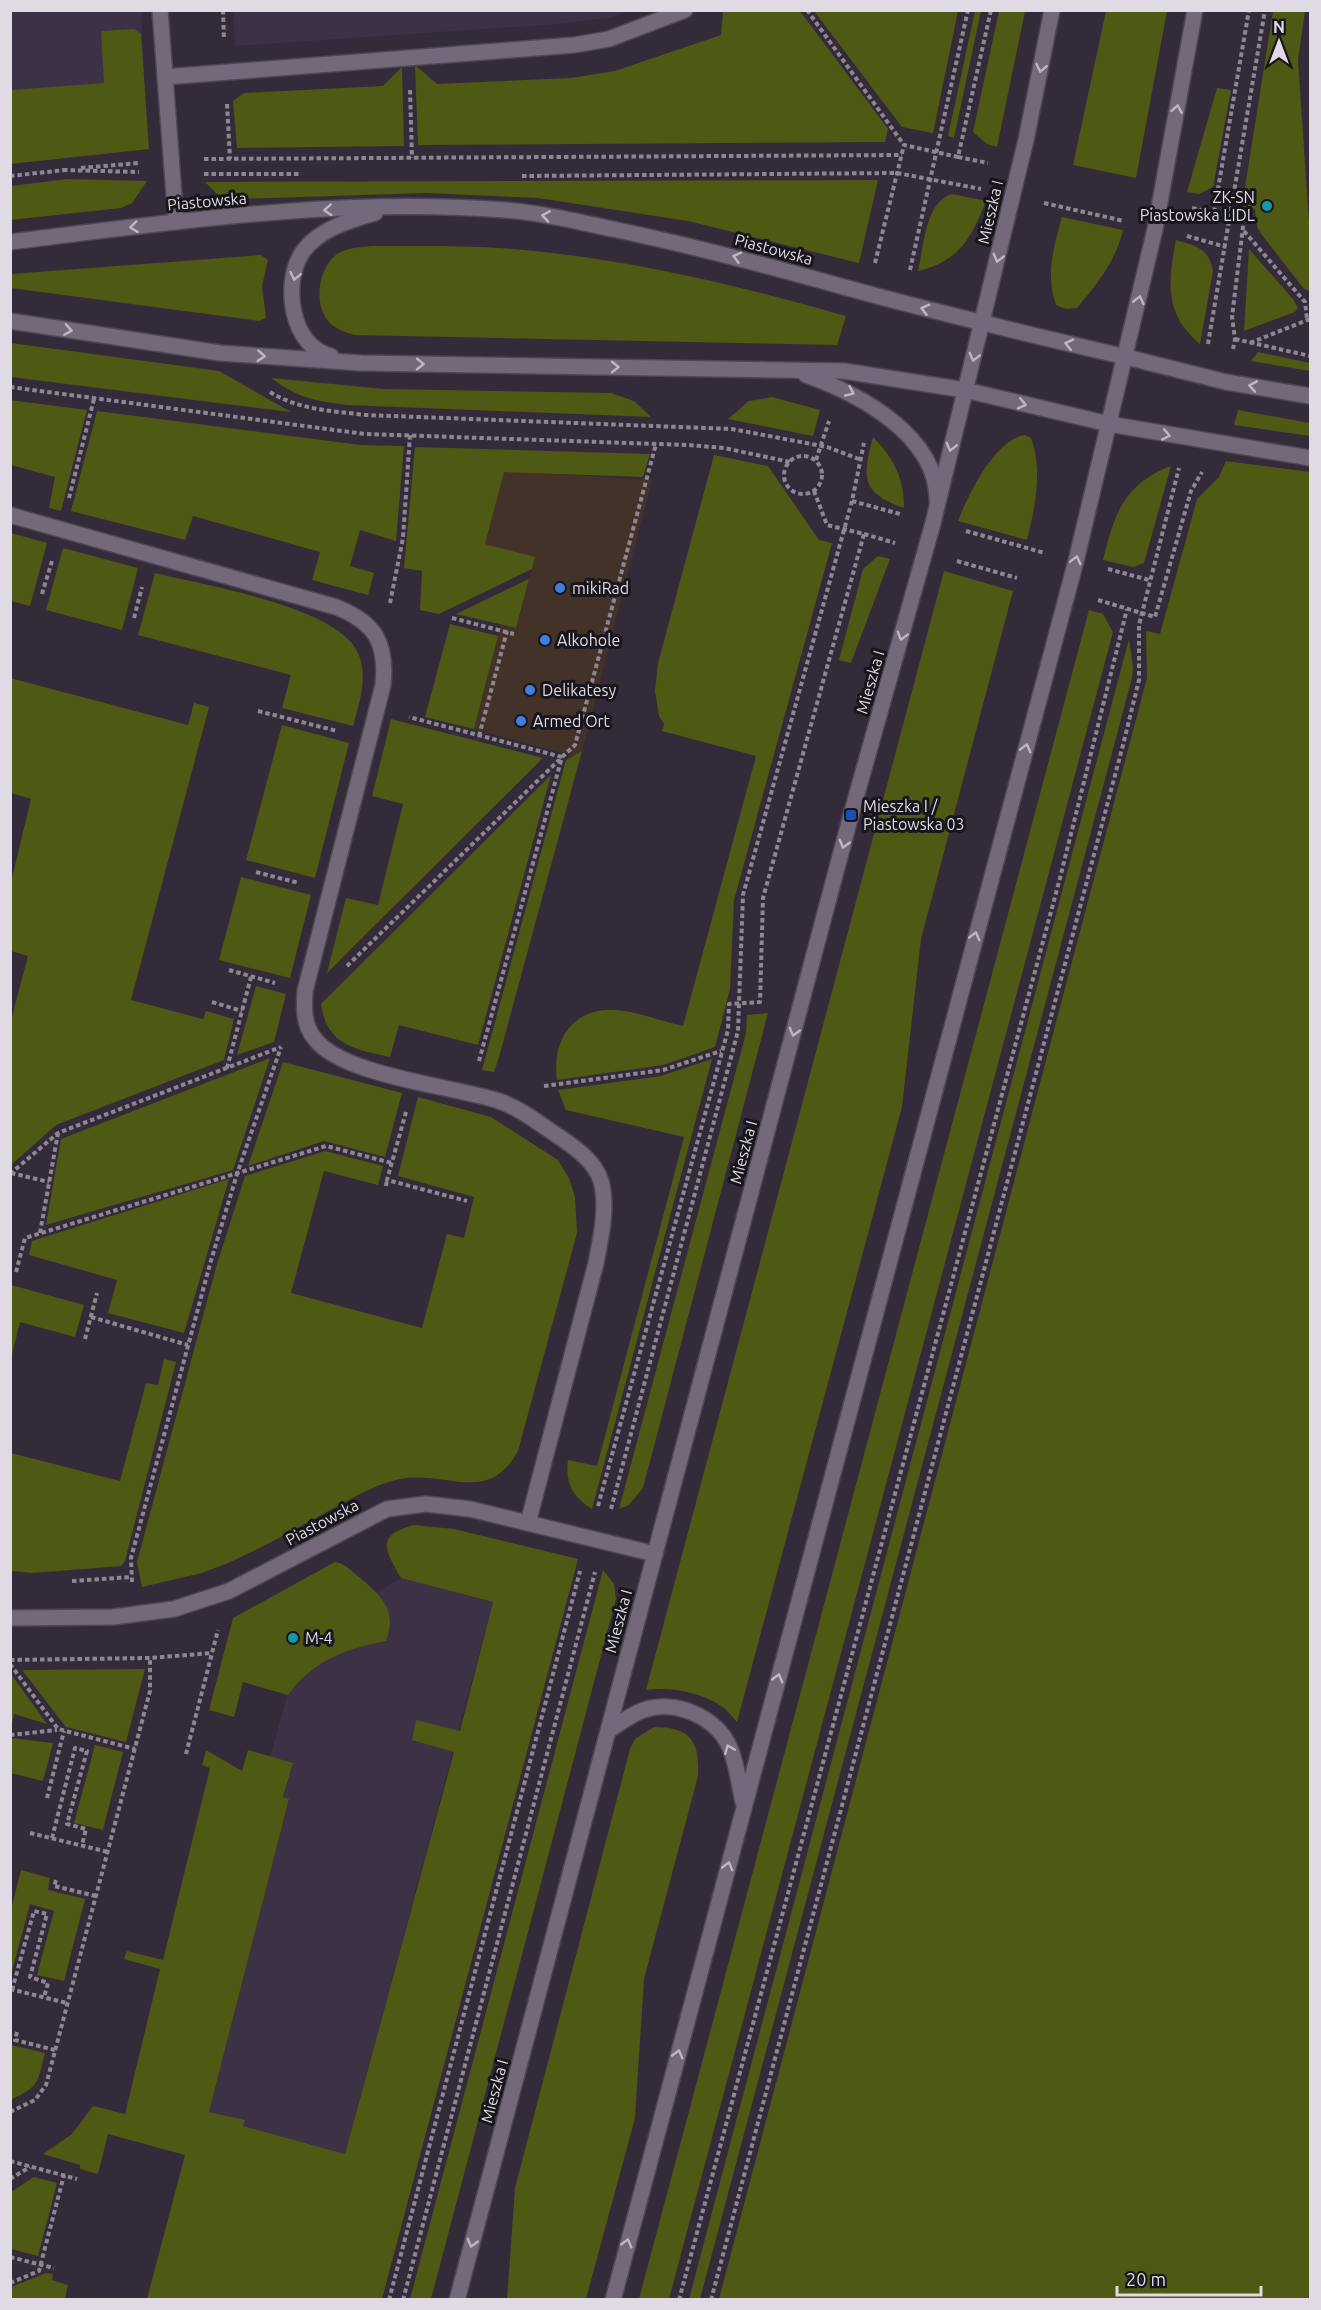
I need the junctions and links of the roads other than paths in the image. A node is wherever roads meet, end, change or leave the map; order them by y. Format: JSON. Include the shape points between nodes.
{"nodes":[{"id":1,"x":160,"y":10,"type":"edge"},
{"id":2,"x":685,"y":10,"type":"edge"},
{"id":3,"x":1052,"y":10,"type":"edge"},
{"id":4,"x":1195,"y":10,"type":"edge"},
{"id":5,"x":165,"y":77,"type":"junction"},
{"id":6,"x":407,"y":207,"type":"junction"},
{"id":7,"x":176,"y":222,"type":"junction"},
{"id":8,"x":10,"y":242,"type":"edge"},
{"id":9,"x":10,"y":321,"type":"edge"},
{"id":10,"x":982,"y":323,"type":"junction"},
{"id":11,"x":1126,"y":357,"type":"junction"},
{"id":12,"x":361,"y":363,"type":"junction"},
{"id":13,"x":795,"y":371,"type":"junction"},
{"id":14,"x":965,"y":390,"type":"junction"},
{"id":15,"x":1311,"y":396,"type":"edge"},
{"id":16,"x":1109,"y":424,"type":"junction"},
{"id":17,"x":1311,"y":458,"type":"edge"},
{"id":18,"x":937,"y":504,"type":"junction"},
{"id":19,"x":10,"y":515,"type":"edge"},
{"id":20,"x":528,"y":1523,"type":"junction"},
{"id":21,"x":655,"y":1554,"type":"junction"},
{"id":22,"x":10,"y":1618,"type":"edge"},
{"id":23,"x":608,"y":1731,"type":"junction"},
{"id":24,"x":744,"y":1805,"type":"junction"},
{"id":25,"x":457,"y":2300,"type":"edge"},
{"id":26,"x":612,"y":2300,"type":"edge"}],
"edges":[{"from":1,"to":5,"type":"street"},
{"from":2,"to":5,"type":"street","via":[[606,40]]},
{"from":3,"to":10,"type":"street","name":"Mieszka I","one_way":true},
{"from":11,"to":4,"type":"street","one_way":true,"via":[[1155,229]]},
{"from":5,"to":7,"type":"street"},
{"from":6,"to":7,"type":"street","name":"Piastowska","one_way":true},
{"from":10,"to":6,"type":"street","name":"Piastowska","one_way":true,"via":[[691,246],[576,221],[507,210]]},
{"from":6,"to":12,"type":"street","name":"Piastowska","one_way":true,"via":[[331,229],[310,243],[295,272],[293,307],[305,340],[325,354]]},
{"from":7,"to":8,"type":"street","name":"Piastowska","one_way":true},
{"from":9,"to":12,"type":"street","name":"Piastowska","one_way":true,"via":[[220,353]]},
{"from":11,"to":10,"type":"street","name":"Piastowska","one_way":true},
{"from":10,"to":14,"type":"street","name":"Mieszka I","one_way":true},
{"from":15,"to":11,"type":"street","name":"Piastowska","one_way":true},
{"from":11,"to":16,"type":"street"},
{"from":12,"to":13,"type":"street","name":"Piastowska","one_way":true},
{"from":13,"to":14,"type":"street","name":"Piastowska","via":[[882,375]]},
{"from":13,"to":18,"type":"street","name":"Piastowska","one_way":true,"via":[[861,398],[892,421],[923,455],[934,474]]},
{"from":14,"to":16,"type":"street","name":"Piastowska","one_way":true},
{"from":14,"to":18,"type":"street","name":"Mieszka I","one_way":true},
{"from":16,"to":17,"type":"street","name":"Piastowska","one_way":true},
{"from":24,"to":16,"type":"street","one_way":true,"via":[[1076,561]]},
{"from":18,"to":21,"type":"street","name":"Mieszka I","one_way":true},
{"from":19,"to":20,"type":"street","via":[[336,607],[367,624],[378,638],[384,659],[383,685],[305,991],[306,1025],[314,1039],[350,1063],[509,1105],[570,1144],[595,1168],[603,1193],[602,1232]]},
{"from":20,"to":21,"type":"street","name":"Piastowska"},
{"from":20,"to":22,"type":"street","name":"Piastowska","via":[[448,1505],[407,1504],[373,1515],[229,1591],[195,1604],[139,1615]]},
{"from":21,"to":23,"type":"street","name":"Mieszka I"},
{"from":24,"to":23,"type":"street","one_way":true,"via":[[730,1748],[721,1732],[700,1717],[685,1709],[656,1706],[641,1710]]},
{"from":23,"to":25,"type":"street","name":"Mieszka I","one_way":true},
{"from":26,"to":24,"type":"street","one_way":true}]}
